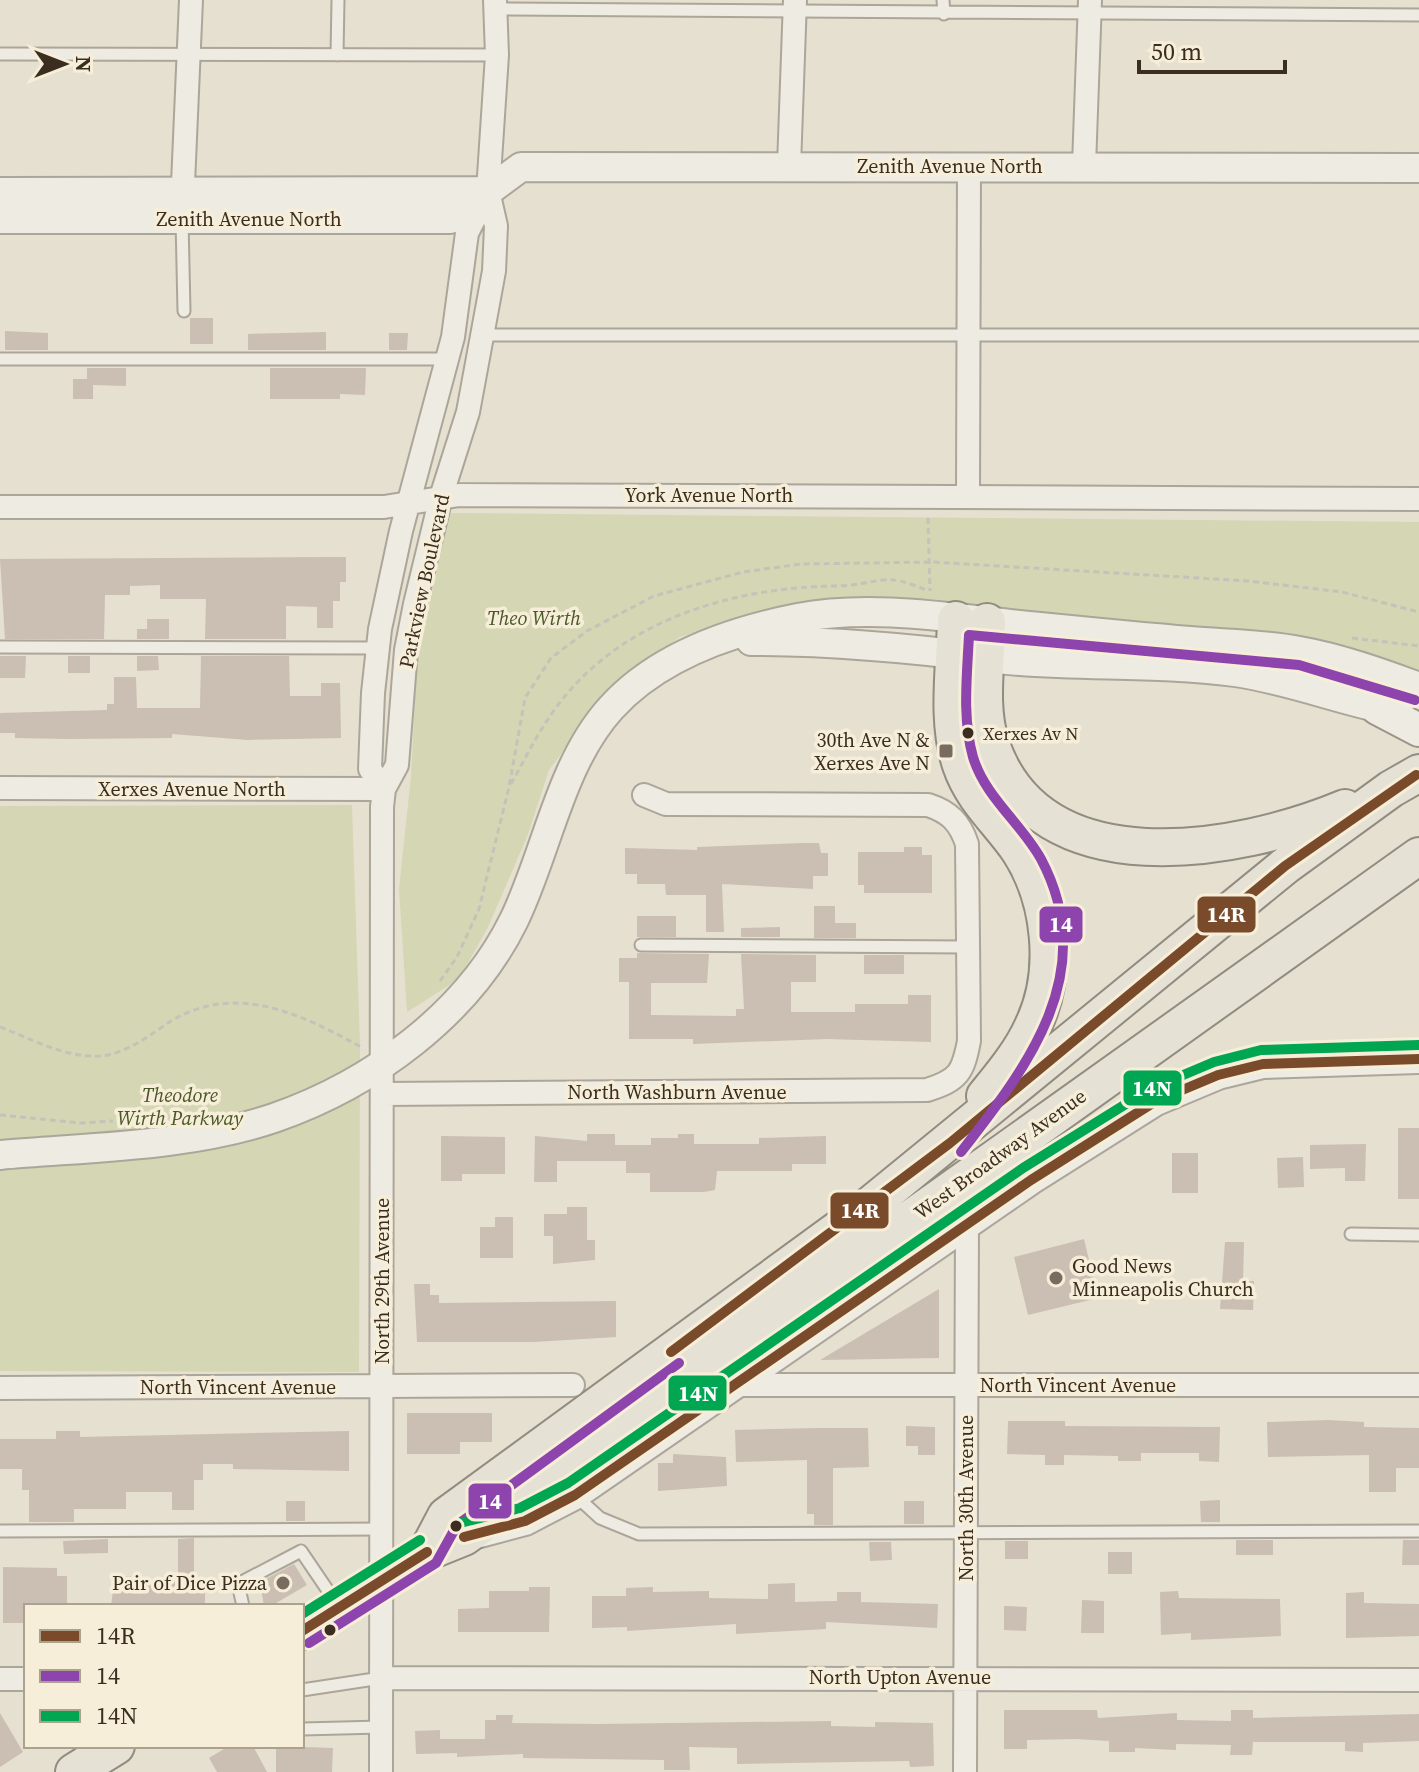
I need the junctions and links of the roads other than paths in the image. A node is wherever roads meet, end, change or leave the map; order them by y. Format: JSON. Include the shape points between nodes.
{"nodes":[{"id":1,"x":191,"y":0,"type":"edge"},
{"id":2,"x":338,"y":0,"type":"edge"},
{"id":3,"x":943,"y":0,"type":"edge"},
{"id":4,"x":496,"y":4,"type":"edge"},
{"id":5,"x":649,"y":5,"type":"edge"},
{"id":6,"x":795,"y":6,"type":"edge"},
{"id":7,"x":1090,"y":6,"type":"edge"},
{"id":8,"x":944,"y":14,"type":"junction"},
{"id":9,"x":1419,"y":15,"type":"edge"},
{"id":10,"x":190,"y":53,"type":"junction"},
{"id":11,"x":0,"y":54,"type":"edge"},
{"id":12,"x":337,"y":55,"type":"junction"},
{"id":13,"x":497,"y":55,"type":"junction"},
{"id":14,"x":789,"y":166,"type":"junction"},
{"id":15,"x":969,"y":166,"type":"junction"},
{"id":16,"x":1084,"y":166,"type":"junction"},
{"id":17,"x":1419,"y":168,"type":"edge"},
{"id":18,"x":488,"y":191,"type":"junction"},
{"id":19,"x":0,"y":192,"type":"edge"},
{"id":20,"x":182,"y":206,"type":"junction"},
{"id":21,"x":0,"y":219,"type":"edge"},
{"id":22,"x":184,"y":311,"type":"dead end"},
{"id":23,"x":968,"y":334,"type":"junction"},
{"id":24,"x":484,"y":335,"type":"junction"},
{"id":25,"x":1419,"y":335,"type":"edge"},
{"id":26,"x":0,"y":359,"type":"edge"},
{"id":27,"x":448,"y":359,"type":"junction"},
{"id":28,"x":968,"y":494,"type":"junction"},
{"id":29,"x":441,"y":497,"type":"junction"},
{"id":30,"x":1419,"y":499,"type":"edge"},
{"id":31,"x":410,"y":504,"type":"junction"},
{"id":32,"x":0,"y":507,"type":"edge"},
{"id":33,"x":971,"y":638,"type":"junction"},
{"id":34,"x":0,"y":647,"type":"edge"},
{"id":35,"x":378,"y":648,"type":"junction"},
{"id":36,"x":1419,"y":687,"type":"edge"},
{"id":37,"x":1377,"y":708,"type":"junction"},
{"id":38,"x":1419,"y":717,"type":"edge"},
{"id":39,"x":1419,"y":730,"type":"edge"},
{"id":40,"x":1408,"y":779,"type":"edge"},
{"id":41,"x":0,"y":788,"type":"edge"},
{"id":42,"x":384,"y":789,"type":"junction"},
{"id":43,"x":644,"y":795,"type":"dead end"},
{"id":44,"x":1419,"y":856,"type":"edge"},
{"id":45,"x":641,"y":945,"type":"dead end"},
{"id":46,"x":968,"y":947,"type":"junction"},
{"id":47,"x":374,"y":1056,"type":"junction"},
{"id":48,"x":1419,"y":1059,"type":"edge"},
{"id":49,"x":383,"y":1094,"type":"junction"},
{"id":50,"x":950,"y":1143,"type":"junction"},
{"id":51,"x":0,"y":1155,"type":"edge"},
{"id":52,"x":967,"y":1225,"type":"junction"},
{"id":53,"x":1351,"y":1234,"type":"dead end"},
{"id":54,"x":1419,"y":1235,"type":"edge"},
{"id":55,"x":573,"y":1385,"type":"dead end"},
{"id":56,"x":737,"y":1385,"type":"junction"},
{"id":57,"x":966,"y":1385,"type":"junction"},
{"id":58,"x":1419,"y":1385,"type":"edge"},
{"id":59,"x":381,"y":1386,"type":"junction"},
{"id":60,"x":0,"y":1388,"type":"edge"},
{"id":61,"x":575,"y":1495,"type":"junction"},
{"id":62,"x":381,"y":1529,"type":"junction"},
{"id":63,"x":0,"y":1531,"type":"edge"},
{"id":64,"x":966,"y":1531,"type":"junction"},
{"id":65,"x":1419,"y":1531,"type":"edge"},
{"id":66,"x":464,"y":1537,"type":"junction"},
{"id":67,"x":427,"y":1552,"type":"junction"},
{"id":68,"x":382,"y":1582,"type":"junction"},
{"id":69,"x":243,"y":1604,"type":"edge"},
{"id":70,"x":340,"y":1608,"type":"junction"},
{"id":71,"x":304,"y":1630,"type":"edge"},
{"id":72,"x":965,"y":1677,"type":"junction"},
{"id":73,"x":381,"y":1678,"type":"junction"},
{"id":74,"x":0,"y":1679,"type":"edge"},
{"id":75,"x":24,"y":1679,"type":"edge"},
{"id":76,"x":1419,"y":1680,"type":"edge"},
{"id":77,"x":304,"y":1690,"type":"edge"},
{"id":78,"x":381,"y":1727,"type":"junction"},
{"id":79,"x":304,"y":1729,"type":"edge"},
{"id":80,"x":113,"y":1748,"type":"edge"},
{"id":81,"x":74,"y":1772,"type":"edge"},
{"id":82,"x":381,"y":1772,"type":"edge"},
{"id":83,"x":965,"y":1772,"type":"edge"}],
"edges":[{"from":1,"to":10,"type":"street"},
{"from":2,"to":12,"type":"lane"},
{"from":3,"to":8,"type":"lane"},
{"from":4,"to":5,"type":"lane"},
{"from":4,"to":13,"type":"street","name":"Parkview Boulevard"},
{"from":5,"to":6,"type":"lane"},
{"from":6,"to":8,"type":"lane"},
{"from":6,"to":14,"type":"street"},
{"from":7,"to":8,"type":"lane"},
{"from":7,"to":9,"type":"lane"},
{"from":7,"to":16,"type":"street"},
{"from":10,"to":11,"type":"lane"},
{"from":10,"to":12,"type":"lane"},
{"from":10,"to":20,"type":"street"},
{"from":12,"to":13,"type":"lane"},
{"from":13,"to":18,"type":"street","name":"Parkview Boulevard"},
{"from":14,"to":15,"type":"street","name":"Zenith Avenue North"},
{"from":14,"to":18,"type":"street","name":"Zenith Avenue North","via":[[521,167]]},
{"from":15,"to":16,"type":"street","name":"Zenith Avenue North"},
{"from":15,"to":23,"type":"street"},
{"from":16,"to":17,"type":"street","name":"Zenith Avenue North"},
{"from":18,"to":20,"type":"street","name":"Zenith Avenue North"},
{"from":18,"to":24,"type":"street","name":"Parkview Boulevard","via":[[496,226]]},
{"from":18,"to":27,"type":"street","name":"Parkview Boulevard","via":[[467,233]]},
{"from":19,"to":20,"type":"street","name":"Zenith Avenue North"},
{"from":20,"to":21,"type":"street","name":"Zenith Avenue North"},
{"from":20,"to":22,"type":"lane"},
{"from":23,"to":24,"type":"lane"},
{"from":23,"to":25,"type":"lane"},
{"from":23,"to":28,"type":"street"},
{"from":24,"to":29,"type":"street","name":"Parkview Boulevard","via":[[468,412]]},
{"from":26,"to":27,"type":"lane"},
{"from":27,"to":31,"type":"street","name":"Parkview Boulevard"},
{"from":28,"to":29,"type":"street","name":"York Avenue North"},
{"from":28,"to":30,"type":"street","name":"York Avenue North"},
{"from":29,"to":31,"type":"street","name":"York Avenue North"},
{"from":29,"to":42,"type":"street","name":"Parkview Boulevard","via":[[406,650],[397,765]]},
{"from":31,"to":32,"type":"street","name":"York Avenue North"},
{"from":31,"to":35,"type":"street","name":"Parkview Boulevard"},
{"from":33,"to":36,"type":"street","via":[[1302,651]]},
{"from":33,"to":37,"type":"street","via":[[1237,673]]},
{"from":33,"to":40,"type":"main road","via":[[990,742],[1008,781],[1043,815],[1092,841],[1158,846],[1235,839],[1309,823]]},
{"from":33,"to":47,"type":"street","via":[[828,615],[797,618],[719,640],[675,660],[612,707],[588,739],[566,781],[532,880],[487,964],[422,1036]]},
{"from":33,"to":50,"type":"main road","via":[[954,728],[960,764],[984,809],[1017,848],[1035,880],[1045,913],[1047,976],[1033,1027]]},
{"from":34,"to":35,"type":"lane"},
{"from":35,"to":42,"type":"street","name":"Parkview Boulevard","via":[[370,769]]},
{"from":37,"to":38,"type":"street"},
{"from":37,"to":39,"type":"main road"},
{"from":40,"to":50,"type":"main road","name":"West Broadway Avenue","via":[[1285,866]]},
{"from":41,"to":42,"type":"street","name":"Xerxes Avenue North"},
{"from":42,"to":47,"type":"street","name":"North 29th Avenue"},
{"from":43,"to":46,"type":"street","via":[[666,804],[928,805],[946,811],[967,844]]},
{"from":44,"to":66,"type":"main road","name":"West Broadway Avenue"},
{"from":45,"to":46,"type":"lane"},
{"from":46,"to":49,"type":"street","name":"North Washburn Avenue","via":[[969,1041],[964,1068],[947,1084],[927,1090]]},
{"from":47,"to":49,"type":"street","name":"North 29th Avenue"},
{"from":47,"to":51,"type":"street","via":[[329,1094],[273,1118],[147,1142]]},
{"from":48,"to":52,"type":"street","name":"West Broadway Avenue","via":[[1263,1064],[1185,1086]]},
{"from":49,"to":59,"type":"street","name":"North 29th Avenue"},
{"from":50,"to":67,"type":"main road","name":"West Broadway Avenue","via":[[446,1516]]},
{"from":52,"to":56,"type":"street","name":"West Broadway Avenue"},
{"from":52,"to":57,"type":"street","name":"North 30th Avenue"},
{"from":53,"to":54,"type":"lane"},
{"from":55,"to":59,"type":"street","name":"North Vincent Avenue"},
{"from":56,"to":57,"type":"street","name":"North Vincent Avenue"},
{"from":56,"to":61,"type":"street","name":"West Broadway Avenue"},
{"from":57,"to":58,"type":"street","name":"North Vincent Avenue"},
{"from":57,"to":64,"type":"street","name":"North 30th Avenue"},
{"from":59,"to":60,"type":"street","name":"North Vincent Avenue"},
{"from":59,"to":62,"type":"street","name":"North 29th Avenue"},
{"from":61,"to":64,"type":"lane","via":[[600,1518],[639,1534]]},
{"from":61,"to":66,"type":"street","name":"West Broadway Avenue","via":[[525,1521]]},
{"from":62,"to":63,"type":"lane"},
{"from":62,"to":68,"type":"street","name":"North 29th Avenue"},
{"from":64,"to":65,"type":"lane"},
{"from":64,"to":72,"type":"street","name":"North 30th Avenue"},
{"from":66,"to":67,"type":"main road","name":"West Broadway Avenue"},
{"from":67,"to":68,"type":"main road","name":"West Broadway Avenue"},
{"from":68,"to":70,"type":"main road","name":"West Broadway Avenue"},
{"from":68,"to":73,"type":"street","name":"North 29th Avenue"},
{"from":69,"to":70,"type":"lane","via":[[238,1584],[301,1551]]},
{"from":70,"to":71,"type":"main road","name":"West Broadway Avenue"},
{"from":72,"to":73,"type":"street","name":"North Upton Avenue"},
{"from":72,"to":76,"type":"street","name":"North Upton Avenue"},
{"from":72,"to":83,"type":"street","name":"North 30th Avenue"},
{"from":73,"to":77,"type":"lane"},
{"from":73,"to":78,"type":"street","name":"North 29th Avenue"},
{"from":74,"to":75,"type":"street"},
{"from":78,"to":79,"type":"lane"},
{"from":78,"to":82,"type":"street","name":"North 29th Avenue"},
{"from":80,"to":81,"type":"main road"}]}
